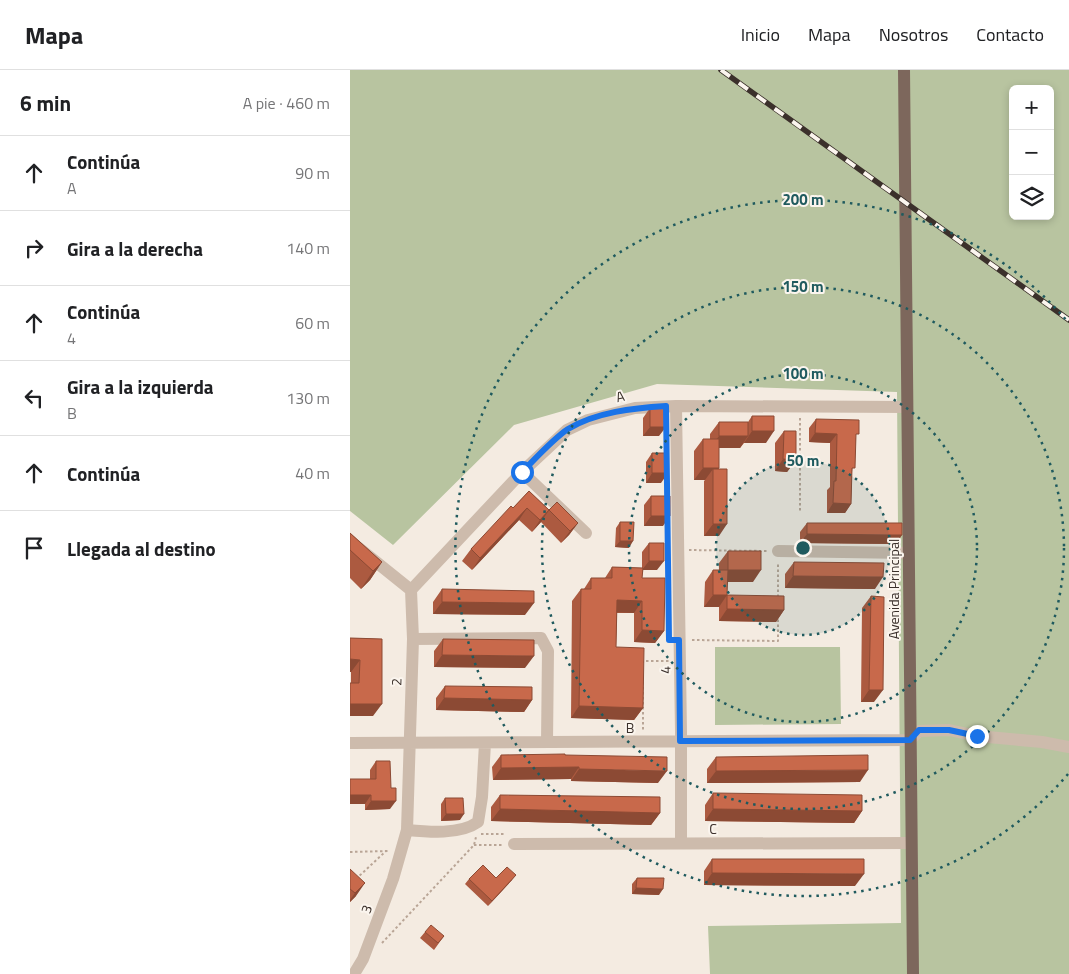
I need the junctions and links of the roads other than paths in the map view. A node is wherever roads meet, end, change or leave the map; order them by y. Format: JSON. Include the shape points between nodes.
{"nodes":[{"id":1,"x":904,"y":70,"type":"edge"},
{"id":2,"x":676,"y":406,"type":"junction"},
{"id":3,"x":907,"y":407,"type":"junction"},
{"id":4,"x":522,"y":472,"type":"junction"},
{"id":5,"x":586,"y":533,"type":"dead end"},
{"id":6,"x":350,"y":541,"type":"edge"},
{"id":7,"x":778,"y":551,"type":"road end"},
{"id":8,"x":908,"y":553,"type":"junction"},
{"id":9,"x":411,"y":590,"type":"junction"},
{"id":10,"x":413,"y":639,"type":"junction"},
{"id":11,"x":910,"y":740,"type":"junction"},
{"id":12,"x":680,"y":741,"type":"junction"},
{"id":13,"x":547,"y":742,"type":"junction"},
{"id":14,"x":350,"y":743,"type":"edge"},
{"id":15,"x":410,"y":743,"type":"junction"},
{"id":16,"x":486,"y":743,"type":"junction"},
{"id":17,"x":1069,"y":747,"type":"edge"},
{"id":18,"x":406,"y":830,"type":"junction"},
{"id":19,"x":680,"y":843,"type":"junction"},
{"id":20,"x":911,"y":843,"type":"junction"},
{"id":21,"x":514,"y":844,"type":"road end"},
{"id":22,"x":401,"y":851,"type":"joint"},
{"id":23,"x":354,"y":974,"type":"edge"},
{"id":24,"x":913,"y":974,"type":"edge"}],
"edges":[{"from":1,"to":3,"type":"main road","name":"Avenida Principal"},
{"from":2,"to":3,"type":"street","name":"A"},
{"from":2,"to":4,"type":"street","name":"A","via":[[636,408],[588,420],[567,430]]},
{"from":2,"to":12,"type":"street","name":"4"},
{"from":3,"to":8,"type":"main road","name":"Avenida Principal"},
{"from":4,"to":5,"type":"street"},
{"from":4,"to":9,"type":"street","name":"A"},
{"from":6,"to":9,"type":"street"},
{"from":7,"to":8,"type":"street"},
{"from":8,"to":11,"type":"main road","name":"Avenida Principal"},
{"from":9,"to":10,"type":"street","name":"2"},
{"from":10,"to":13,"type":"street","via":[[541,638],[548,651]]},
{"from":10,"to":15,"type":"street","name":"2"},
{"from":11,"to":12,"type":"street","name":"B"},
{"from":11,"to":17,"type":"street","via":[[919,730],[949,730]]},
{"from":11,"to":20,"type":"main road","name":"Avenida Principal"},
{"from":12,"to":13,"type":"street","name":"B"},
{"from":12,"to":19,"type":"street","name":"4"},
{"from":13,"to":16,"type":"street","name":"B"},
{"from":14,"to":15,"type":"street","name":"B"},
{"from":15,"to":16,"type":"street","name":"B"},
{"from":15,"to":18,"type":"street","name":"2"},
{"from":16,"to":18,"type":"street","via":[[478,822],[469,828],[432,832]]},
{"from":18,"to":22,"type":"street","name":"2"},
{"from":19,"to":20,"type":"street","name":"C"},
{"from":19,"to":21,"type":"street","name":"C"},
{"from":20,"to":24,"type":"main road","name":"Avenida Principal"},
{"from":22,"to":23,"type":"street","name":"3","via":[[363,959]]}]}
